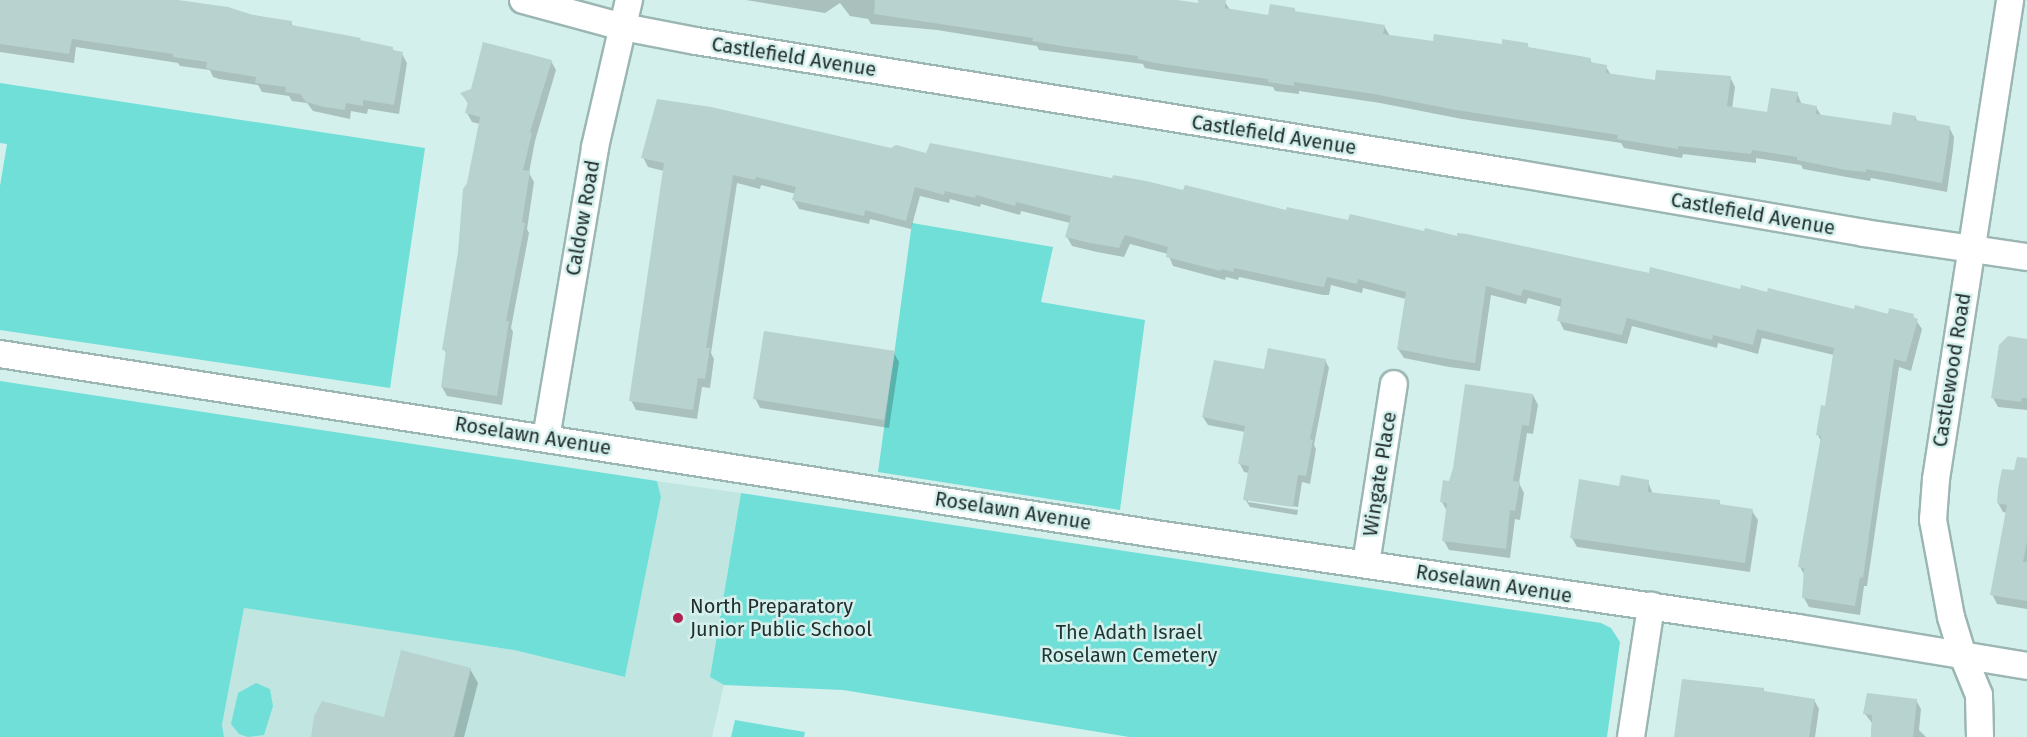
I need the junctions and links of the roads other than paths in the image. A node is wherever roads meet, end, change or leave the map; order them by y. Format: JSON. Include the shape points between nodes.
{"nodes":[{"id":1,"x":523,"y":0,"type":"edge"},
{"id":2,"x":629,"y":0,"type":"edge"},
{"id":3,"x":2010,"y":0,"type":"edge"},
{"id":4,"x":622,"y":27,"type":"junction"},
{"id":5,"x":1972,"y":249,"type":"junction"},
{"id":6,"x":2027,"y":257,"type":"edge"},
{"id":7,"x":0,"y":354,"type":"edge"},
{"id":8,"x":1394,"y":384,"type":"dead end"},
{"id":9,"x":546,"y":438,"type":"junction"},
{"id":10,"x":1366,"y":564,"type":"junction"},
{"id":11,"x":1651,"y":606,"type":"junction"},
{"id":12,"x":1963,"y":656,"type":"junction"},
{"id":13,"x":2027,"y":666,"type":"edge"},
{"id":14,"x":1631,"y":737,"type":"edge"},
{"id":15,"x":1980,"y":737,"type":"edge"}],
"edges":[{"from":1,"to":4,"type":"street","name":"Castlefield Avenue"},
{"from":2,"to":4,"type":"street","name":"Caldow Road"},
{"from":3,"to":5,"type":"street","name":"Castlewood Road"},
{"from":4,"to":5,"type":"street","name":"Castlefield Avenue"},
{"from":4,"to":9,"type":"street","name":"Caldow Road","via":[[595,147]]},
{"from":5,"to":6,"type":"street","name":"Castlefield Avenue"},
{"from":5,"to":12,"type":"street","name":"Castlewood Road","via":[[1933,520],[1951,617]]},
{"from":7,"to":9,"type":"street","name":"Roselawn Avenue"},
{"from":8,"to":10,"type":"street","name":"Wingate Place"},
{"from":9,"to":10,"type":"street","name":"Roselawn Avenue"},
{"from":10,"to":11,"type":"street","name":"Roselawn Avenue"},
{"from":11,"to":12,"type":"street","name":"Roselawn Avenue"},
{"from":11,"to":14,"type":"street"},
{"from":12,"to":13,"type":"street","name":"Roselawn Avenue"},
{"from":12,"to":15,"type":"street","name":"Castlewood Road","via":[[1979,694]]}]}
